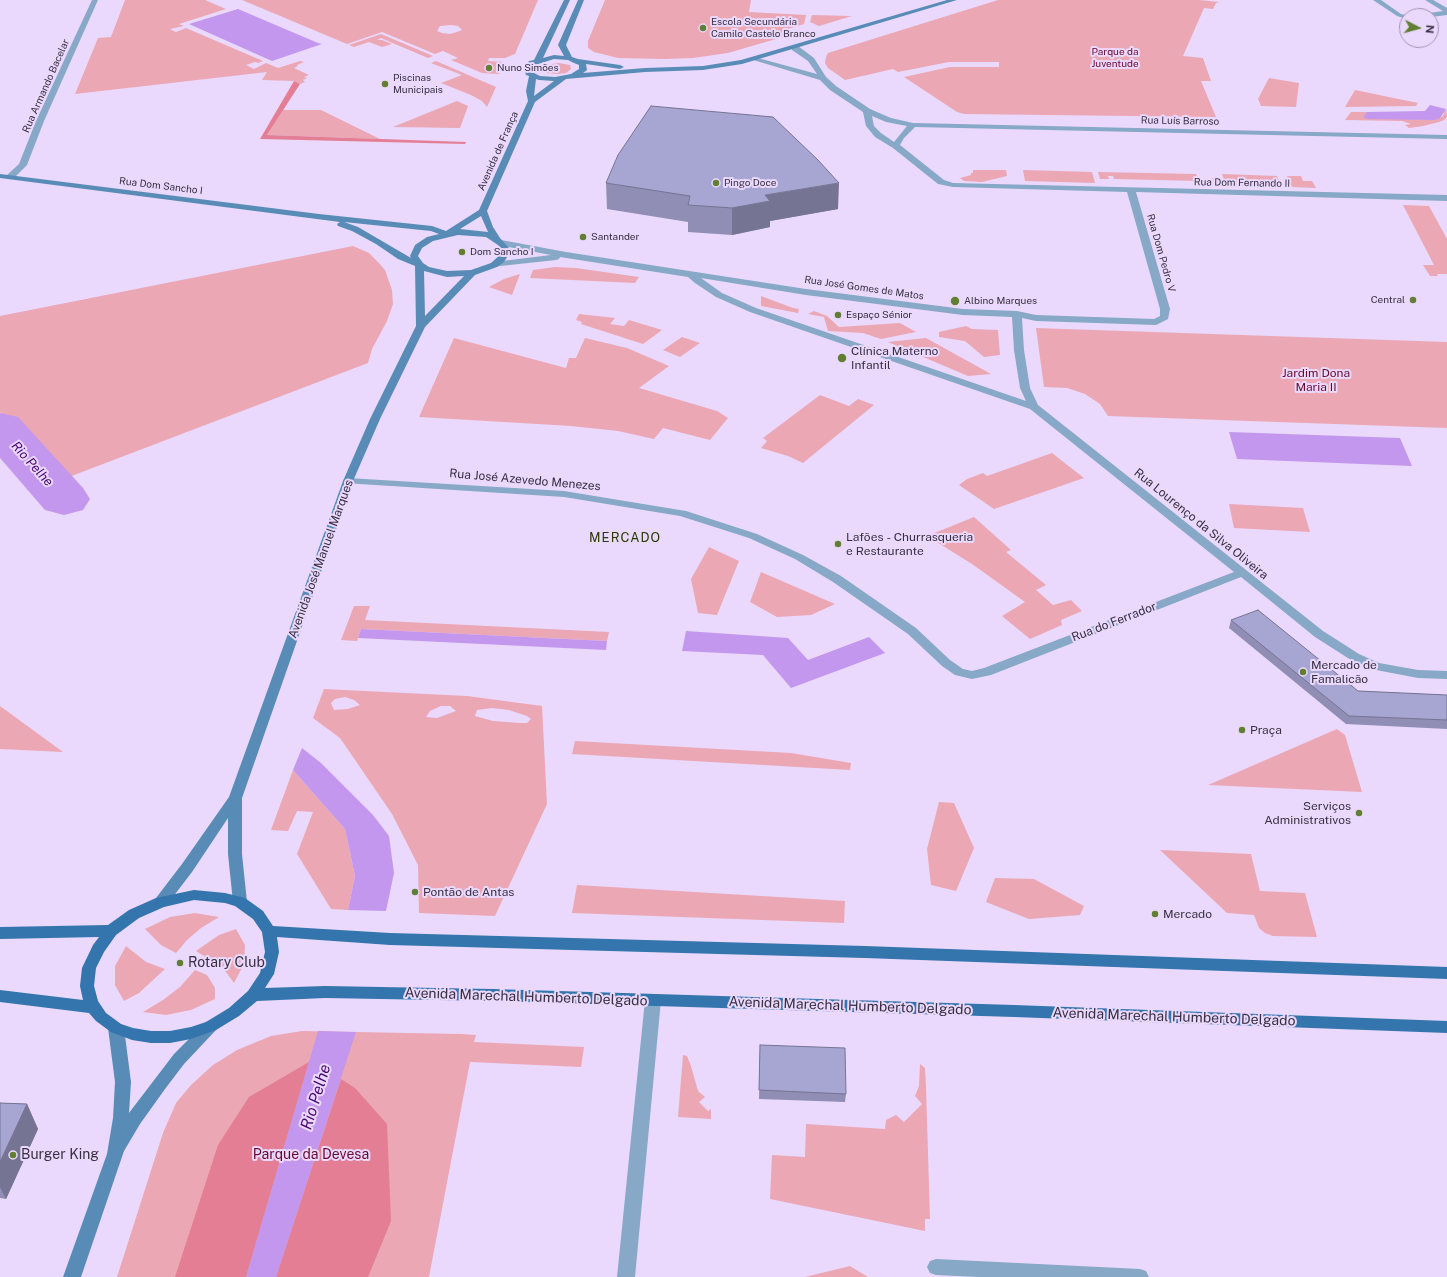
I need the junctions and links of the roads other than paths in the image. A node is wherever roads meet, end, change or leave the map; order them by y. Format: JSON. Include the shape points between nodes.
{"nodes":[{"id":1,"x":95,"y":0,"type":"edge"},
{"id":2,"x":568,"y":0,"type":"edge"},
{"id":3,"x":581,"y":0,"type":"edge"},
{"id":4,"x":954,"y":0,"type":"edge"},
{"id":5,"x":1376,"y":0,"type":"edge"},
{"id":6,"x":1428,"y":0,"type":"edge"},
{"id":7,"x":1447,"y":12,"type":"edge"},
{"id":8,"x":1399,"y":15,"type":"edge"},
{"id":9,"x":795,"y":48,"type":"junction"},
{"id":10,"x":569,"y":58,"type":"junction"},
{"id":11,"x":754,"y":59,"type":"junction"},
{"id":12,"x":538,"y":60,"type":"junction"},
{"id":13,"x":578,"y":61,"type":"junction"},
{"id":14,"x":645,"y":70,"type":"junction"},
{"id":15,"x":534,"y":76,"type":"junction"},
{"id":16,"x":573,"y":76,"type":"junction"},
{"id":17,"x":563,"y":78,"type":"junction"},
{"id":18,"x":823,"y":78,"type":"junction"},
{"id":19,"x":532,"y":101,"type":"junction"},
{"id":20,"x":867,"y":111,"type":"junction"},
{"id":21,"x":913,"y":125,"type":"junction"},
{"id":22,"x":1447,"y":137,"type":"edge"},
{"id":23,"x":896,"y":146,"type":"junction"},
{"id":24,"x":0,"y":176,"type":"edge"},
{"id":25,"x":10,"y":177,"type":"junction"},
{"id":26,"x":1131,"y":191,"type":"junction"},
{"id":27,"x":1447,"y":198,"type":"edge"},
{"id":28,"x":484,"y":211,"type":"junction"},
{"id":29,"x":319,"y":217,"type":"junction"},
{"id":30,"x":447,"y":234,"type":"junction"},
{"id":31,"x":499,"y":241,"type":"junction"},
{"id":32,"x":566,"y":256,"type":"junction"},
{"id":33,"x":419,"y":265,"type":"junction"},
{"id":34,"x":494,"y":266,"type":"junction"},
{"id":35,"x":472,"y":273,"type":"junction"},
{"id":36,"x":692,"y":274,"type":"junction"},
{"id":37,"x":1017,"y":314,"type":"junction"},
{"id":38,"x":1161,"y":320,"type":"joint"},
{"id":39,"x":421,"y":326,"type":"junction"},
{"id":40,"x":1034,"y":407,"type":"junction"},
{"id":41,"x":348,"y":482,"type":"junction"},
{"id":42,"x":1241,"y":573,"type":"junction"},
{"id":43,"x":987,"y":672,"type":"joint"},
{"id":44,"x":1447,"y":675,"type":"edge"},
{"id":45,"x":235,"y":798,"type":"junction"},
{"id":46,"x":161,"y":902,"type":"junction"},
{"id":47,"x":240,"y":902,"type":"junction"},
{"id":48,"x":111,"y":931,"type":"junction"},
{"id":49,"x":269,"y":931,"type":"junction"},
{"id":50,"x":0,"y":933,"type":"edge"},
{"id":51,"x":1447,"y":973,"type":"edge"},
{"id":52,"x":253,"y":995,"type":"junction"},
{"id":53,"x":0,"y":996,"type":"edge"},
{"id":54,"x":653,"y":1000,"type":"junction"},
{"id":55,"x":94,"y":1007,"type":"junction"},
{"id":56,"x":211,"y":1026,"type":"junction"},
{"id":57,"x":1447,"y":1027,"type":"edge"},
{"id":58,"x":116,"y":1028,"type":"junction"},
{"id":59,"x":115,"y":1154,"type":"junction"},
{"id":60,"x":936,"y":1267,"type":"dead end"},
{"id":61,"x":72,"y":1277,"type":"edge"},
{"id":62,"x":626,"y":1277,"type":"edge"},
{"id":63,"x":1140,"y":1277,"type":"edge"}],
"edges":[{"from":1,"to":25,"type":"street","name":"Rua Armando Bacelar","via":[[40,121],[23,165]]},
{"from":2,"to":12,"type":"main road"},
{"from":3,"to":10,"type":"main road","via":[[562,45]]},
{"from":4,"to":9,"type":"main road"},
{"from":5,"to":8,"type":"street"},
{"from":6,"to":7,"type":"street"},
{"from":9,"to":11,"type":"main road"},
{"from":9,"to":18,"type":"street","name":"Rua Luís Barroso","via":[[811,60]]},
{"from":10,"to":12,"type":"main road"},
{"from":10,"to":13,"type":"main road"},
{"from":11,"to":14,"type":"main road","via":[[703,68]]},
{"from":11,"to":18,"type":"street","name":"Rua Luís Barroso"},
{"from":12,"to":15,"type":"main road","name":"Avenida de França","via":[[528,69]]},
{"from":13,"to":14,"type":"main road"},
{"from":13,"to":16,"type":"main road","via":[[582,64],[583,70]]},
{"from":14,"to":16,"type":"main road"},
{"from":15,"to":17,"type":"main road","via":[[547,79]]},
{"from":15,"to":19,"type":"main road","name":"Avenida de França","via":[[530,91]]},
{"from":16,"to":17,"type":"main road"},
{"from":17,"to":19,"type":"main road","name":"Avenida de França"},
{"from":18,"to":20,"type":"street","name":"Rua Luís Barroso"},
{"from":19,"to":28,"type":"main road","name":"Avenida de França"},
{"from":20,"to":21,"type":"street","name":"Rua Luís Barroso"},
{"from":20,"to":23,"type":"street","via":[[870,126],[878,135]]},
{"from":21,"to":22,"type":"street","name":"Rua Luís Barroso"},
{"from":21,"to":23,"type":"street","via":[[901,136]]},
{"from":23,"to":26,"type":"street","name":"Rua Dom Fernando II","via":[[947,184]]},
{"from":24,"to":25,"type":"main road","name":"Rua Dom Sancho I"},
{"from":25,"to":29,"type":"main road","name":"Rua Dom Sancho I"},
{"from":26,"to":27,"type":"street","name":"Rua Dom Fernando II"},
{"from":26,"to":38,"type":"street","name":"Rua Dom Pedro V","via":[[1165,309],[1165,318]]},
{"from":28,"to":30,"type":"main road"},
{"from":28,"to":31,"type":"main road"},
{"from":29,"to":30,"type":"main road","name":"Rua Dom Sancho I","via":[[426,228]]},
{"from":29,"to":33,"type":"main road","name":"Rua Dom Sancho I","via":[[355,229]]},
{"from":30,"to":31,"type":"main road","via":[[480,233]]},
{"from":30,"to":33,"type":"main road","name":"Avenida José Manuel Marques","via":[[430,239],[418,247],[414,256]]},
{"from":31,"to":32,"type":"street","name":"Rua José Gomes de Matos"},
{"from":31,"to":34,"type":"main road","via":[[505,248],[505,254]]},
{"from":32,"to":34,"type":"street","name":"Rua José Gomes de Matos"},
{"from":32,"to":36,"type":"street","name":"Rua José Gomes de Matos"},
{"from":33,"to":35,"type":"main road","name":"Rua Dom Sancho I","via":[[436,273]]},
{"from":33,"to":39,"type":"main road","name":"Avenida José Manuel Marques"},
{"from":34,"to":35,"type":"main road"},
{"from":35,"to":39,"type":"main road","name":"Avenida José Manuel Marques"},
{"from":36,"to":37,"type":"street","name":"Rua José Gomes de Matos","via":[[963,312]]},
{"from":36,"to":40,"type":"street","via":[[719,295],[753,310]]},
{"from":37,"to":38,"type":"street","name":"Rua José Gomes de Matos","via":[[1036,318],[1149,322]]},
{"from":37,"to":40,"type":"street","name":"Rua Lourenço da Silva Oliveira","via":[[1025,388]]},
{"from":39,"to":41,"type":"main road","name":"Avenida José Manuel Marques","via":[[378,413]]},
{"from":40,"to":42,"type":"street","name":"Rua Lourenço da Silva Oliveira"},
{"from":41,"to":43,"type":"street","name":"Rua José Azevedo Menezes","via":[[440,485],[564,494],[682,513],[753,536],[799,557],[837,578],[906,627],[959,672],[972,675]]},
{"from":41,"to":45,"type":"main road","name":"Avenida José Manuel Marques"},
{"from":42,"to":43,"type":"street","name":"Rua do Ferrador"},
{"from":42,"to":44,"type":"street","name":"Rua Lourenço da Silva Oliveira","via":[[1319,634],[1355,657],[1376,666],[1418,674]]},
{"from":45,"to":46,"type":"main road","name":"Avenida José Manuel Marques"},
{"from":45,"to":47,"type":"main road","name":"Avenida José Manuel Marques","via":[[235,854]]},
{"from":46,"to":47,"type":"main road","via":[[194,895],[218,896]]},
{"from":46,"to":48,"type":"main road","via":[[134,914]]},
{"from":47,"to":49,"type":"main road","via":[[258,914]]},
{"from":48,"to":50,"type":"main road"},
{"from":48,"to":55,"type":"main road","via":[[89,968],[87,986]]},
{"from":49,"to":51,"type":"main road","via":[[390,939],[865,952]]},
{"from":49,"to":52,"type":"main road","via":[[272,952],[267,974]]},
{"from":52,"to":54,"type":"main road","name":"Avenida Marechal Humberto Delgado","via":[[325,992]]},
{"from":52,"to":56,"type":"main road","via":[[234,1012]]},
{"from":53,"to":55,"type":"main road"},
{"from":54,"to":57,"type":"main road","name":"Avenida Marechal Humberto Delgado"},
{"from":54,"to":62,"type":"street"},
{"from":55,"to":58,"type":"main road","via":[[101,1017]]},
{"from":56,"to":58,"type":"main road","via":[[170,1037],[132,1034]]},
{"from":56,"to":59,"type":"main road","via":[[159,1084],[134,1119]]},
{"from":58,"to":59,"type":"main road","via":[[123,1082]]},
{"from":59,"to":61,"type":"main road"},
{"from":60,"to":63,"type":"street"}]}
